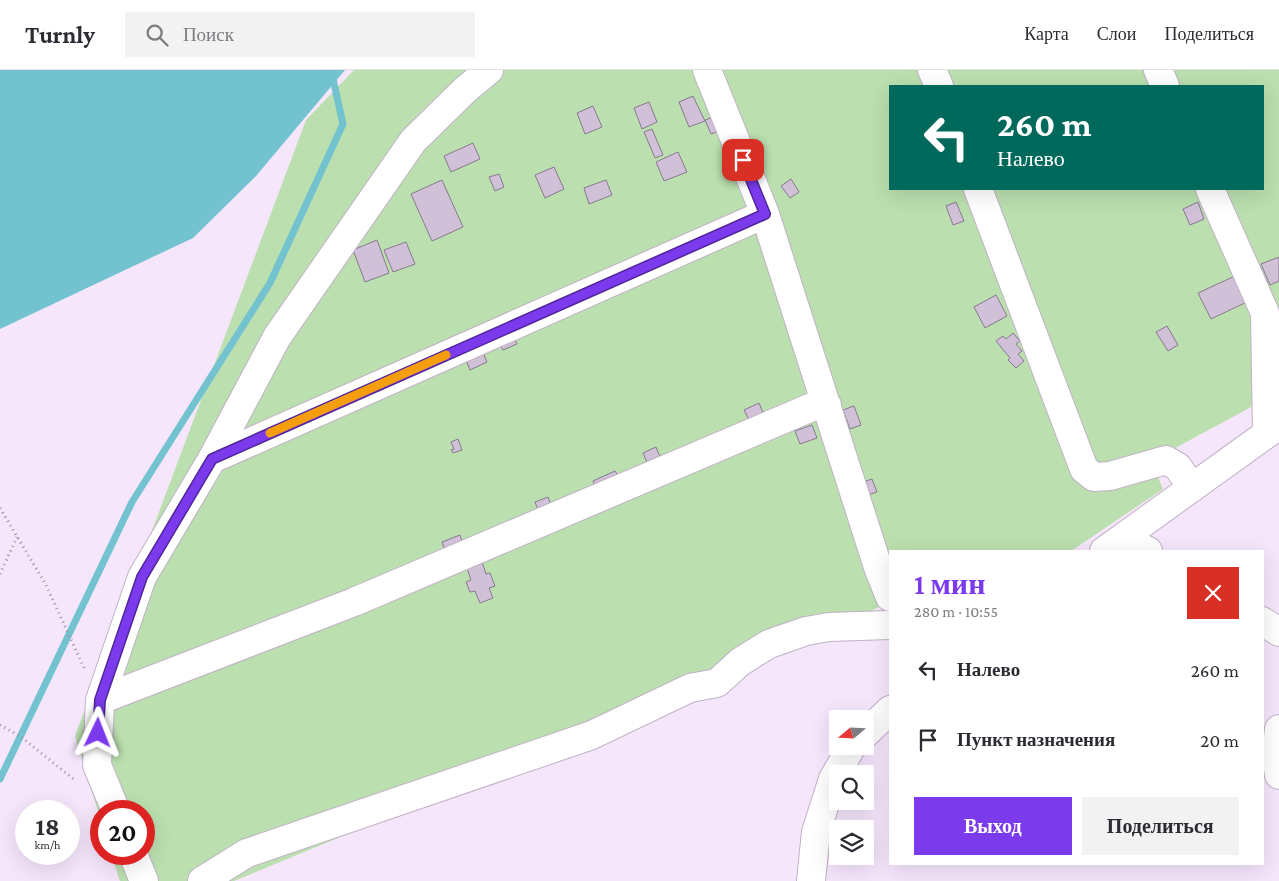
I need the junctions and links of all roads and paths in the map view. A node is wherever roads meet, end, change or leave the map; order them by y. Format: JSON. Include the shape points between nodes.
{"nodes":[{"id":1,"x":489,"y":70,"type":"edge"},
{"id":2,"x":707,"y":70,"type":"edge"},
{"id":3,"x":932,"y":70,"type":"edge"},
{"id":4,"x":1158,"y":70,"type":"edge"},
{"id":5,"x":939,"y":85,"type":"edge"},
{"id":6,"x":1165,"y":85,"type":"edge"},
{"id":7,"x":978,"y":190,"type":"edge"},
{"id":8,"x":1210,"y":190,"type":"edge"},
{"id":9,"x":765,"y":214,"type":"junction"},
{"id":10,"x":827,"y":405,"type":"junction"},
{"id":11,"x":1273,"y":429,"type":"edge"},
{"id":12,"x":212,"y":459,"type":"junction"},
{"id":13,"x":1192,"y":488,"type":"junction"},
{"id":14,"x":0,"y":508,"type":"edge"},
{"id":15,"x":18,"y":537,"type":"junction"},
{"id":16,"x":1113,"y":545,"type":"edge"},
{"id":17,"x":1142,"y":550,"type":"edge"},
{"id":18,"x":0,"y":574,"type":"edge"},
{"id":19,"x":889,"y":594,"type":"edge"},
{"id":20,"x":1264,"y":622,"type":"edge"},
{"id":21,"x":889,"y":625,"type":"edge"},
{"id":22,"x":1279,"y":632,"type":"edge"},
{"id":23,"x":100,"y":700,"type":"junction"},
{"id":24,"x":889,"y":711,"type":"edge"},
{"id":25,"x":0,"y":725,"type":"edge"},
{"id":26,"x":874,"y":725,"type":"edge"},
{"id":27,"x":1279,"y":729,"type":"edge"},
{"id":28,"x":847,"y":755,"type":"edge"},
{"id":29,"x":1279,"y":775,"type":"edge"},
{"id":30,"x":82,"y":786,"type":"dead end"},
{"id":31,"x":111,"y":800,"type":"edge"},
{"id":32,"x":137,"y":865,"type":"edge"},
{"id":33,"x":144,"y":881,"type":"edge"},
{"id":34,"x":202,"y":881,"type":"edge"},
{"id":35,"x":811,"y":881,"type":"edge"}],
"edges":[{"from":1,"to":12,"type":"street","via":[[413,141],[277,337]]},
{"from":2,"to":9,"type":"street"},
{"from":3,"to":5,"type":"street"},
{"from":4,"to":6,"type":"street"},
{"from":7,"to":13,"type":"street","via":[[1084,469],[1094,477],[1110,476],[1166,460],[1178,467]]},
{"from":8,"to":11,"type":"street","via":[[1265,313]]},
{"from":9,"to":10,"type":"street"},
{"from":9,"to":12,"type":"street"},
{"from":10,"to":19,"type":"street"},
{"from":10,"to":23,"type":"street","via":[[812,407],[354,602]]},
{"from":11,"to":13,"type":"street"},
{"from":12,"to":23,"type":"street","via":[[142,577]]},
{"from":13,"to":16,"type":"street"},
{"from":14,"to":15,"type":"path"},
{"from":15,"to":18,"type":"path"},
{"from":15,"to":23,"type":"path","via":[[46,585]]},
{"from":16,"to":17,"type":"street"},
{"from":20,"to":22,"type":"street"},
{"from":21,"to":34,"type":"street","via":[[829,627],[769,644],[740,662],[717,683],[690,688],[592,735],[247,853]]},
{"from":23,"to":31,"type":"street","via":[[97,765]]},
{"from":24,"to":26,"type":"street"},
{"from":25,"to":30,"type":"path","via":[[20,736]]},
{"from":27,"to":29,"type":"street","via":[[1276,755]]},
{"from":28,"to":35,"type":"street","via":[[833,779],[816,832]]},
{"from":32,"to":33,"type":"street"}]}
